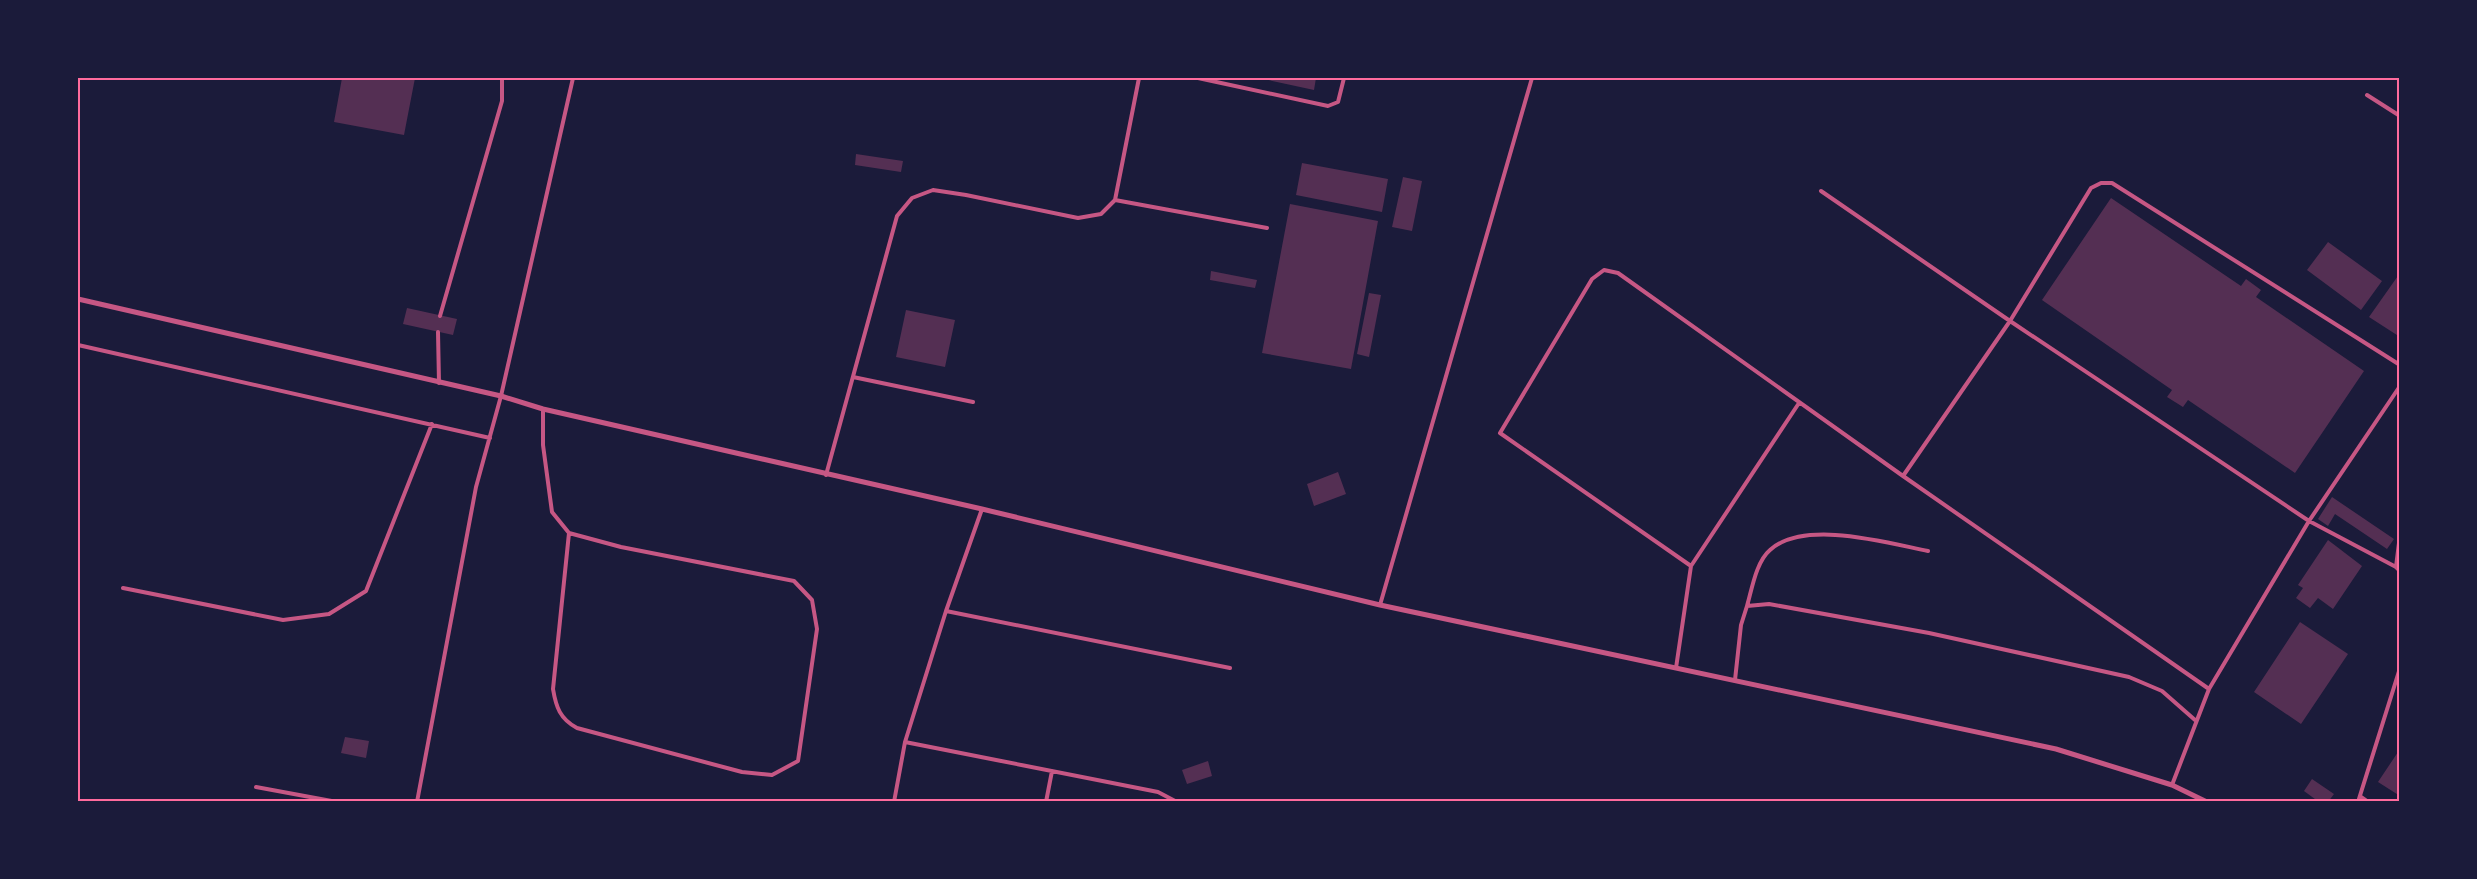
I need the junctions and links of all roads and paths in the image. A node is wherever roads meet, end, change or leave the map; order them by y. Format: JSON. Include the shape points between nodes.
{"nodes":[{"id":1,"x":502,"y":78,"type":"edge"},
{"id":2,"x":573,"y":78,"type":"edge"},
{"id":3,"x":1139,"y":78,"type":"edge"},
{"id":4,"x":1198,"y":78,"type":"edge"},
{"id":5,"x":1344,"y":78,"type":"edge"},
{"id":6,"x":1532,"y":78,"type":"edge"},
{"id":7,"x":2367,"y":95,"type":"dead end"},
{"id":8,"x":2400,"y":116,"type":"edge"},
{"id":9,"x":1821,"y":191,"type":"dead end"},
{"id":10,"x":1115,"y":200,"type":"junction"},
{"id":11,"x":1267,"y":228,"type":"dead end"},
{"id":12,"x":78,"y":299,"type":"edge"},
{"id":13,"x":440,"y":316,"type":"dead end"},
{"id":14,"x":2010,"y":321,"type":"junction"},
{"id":15,"x":438,"y":332,"type":"dead end"},
{"id":16,"x":78,"y":345,"type":"edge"},
{"id":17,"x":2400,"y":365,"type":"edge"},
{"id":18,"x":853,"y":377,"type":"junction"},
{"id":19,"x":439,"y":383,"type":"junction"},
{"id":20,"x":2400,"y":386,"type":"edge"},
{"id":21,"x":501,"y":396,"type":"junction"},
{"id":22,"x":973,"y":402,"type":"dead end"},
{"id":23,"x":1799,"y":402,"type":"junction"},
{"id":24,"x":543,"y":410,"type":"junction"},
{"id":25,"x":432,"y":424,"type":"junction"},
{"id":26,"x":490,"y":438,"type":"junction"},
{"id":27,"x":826,"y":475,"type":"junction"},
{"id":28,"x":1903,"y":476,"type":"junction"},
{"id":29,"x":982,"y":510,"type":"junction"},
{"id":30,"x":2309,"y":521,"type":"junction"},
{"id":31,"x":569,"y":533,"type":"junction"},
{"id":32,"x":2400,"y":534,"type":"edge"},
{"id":33,"x":1928,"y":551,"type":"dead end"},
{"id":34,"x":1691,"y":566,"type":"junction"},
{"id":35,"x":2398,"y":569,"type":"edge"},
{"id":36,"x":123,"y":588,"type":"dead end"},
{"id":37,"x":1380,"y":605,"type":"junction"},
{"id":38,"x":1747,"y":606,"type":"junction"},
{"id":39,"x":946,"y":611,"type":"junction"},
{"id":40,"x":1230,"y":668,"type":"dead end"},
{"id":41,"x":1676,"y":668,"type":"junction"},
{"id":42,"x":2400,"y":668,"type":"edge"},
{"id":43,"x":1735,"y":680,"type":"junction"},
{"id":44,"x":2209,"y":689,"type":"junction"},
{"id":45,"x":2195,"y":720,"type":"junction"},
{"id":46,"x":905,"y":742,"type":"junction"},
{"id":47,"x":1052,"y":770,"type":"junction"},
{"id":48,"x":2172,"y":785,"type":"junction"},
{"id":49,"x":256,"y":787,"type":"dead end"},
{"id":50,"x":2360,"y":799,"type":"edge"},
{"id":51,"x":337,"y":802,"type":"edge"},
{"id":52,"x":417,"y":802,"type":"edge"},
{"id":53,"x":894,"y":802,"type":"edge"},
{"id":54,"x":1046,"y":802,"type":"edge"},
{"id":55,"x":1177,"y":802,"type":"edge"},
{"id":56,"x":2207,"y":802,"type":"edge"},
{"id":57,"x":2368,"y":802,"type":"edge"}],
"edges":[{"from":1,"to":13,"type":"lane","via":[[502,101]]},
{"from":2,"to":21,"type":"lane"},
{"from":3,"to":10,"type":"lane"},
{"from":4,"to":5,"type":"lane","via":[[1328,106],[1338,102]]},
{"from":6,"to":37,"type":"lane"},
{"from":7,"to":8,"type":"lane"},
{"from":9,"to":14,"type":"lane"},
{"from":10,"to":11,"type":"lane"},
{"from":10,"to":18,"type":"lane","via":[[1101,214],[1078,218],[933,190],[912,198],[897,216]]},
{"from":12,"to":19,"type":"street"},
{"from":14,"to":17,"type":"lane","via":[[2091,188],[2101,183],[2112,183]]},
{"from":14,"to":28,"type":"lane"},
{"from":14,"to":30,"type":"lane"},
{"from":15,"to":19,"type":"lane"},
{"from":16,"to":25,"type":"lane"},
{"from":18,"to":22,"type":"lane"},
{"from":18,"to":27,"type":"lane"},
{"from":19,"to":21,"type":"street"},
{"from":20,"to":30,"type":"lane"},
{"from":21,"to":24,"type":"street"},
{"from":21,"to":26,"type":"lane"},
{"from":23,"to":28,"type":"lane"},
{"from":23,"to":34,"type":"lane"},
{"from":23,"to":34,"type":"lane","via":[[1618,273],[1604,270],[1592,278],[1500,433]]},
{"from":24,"to":27,"type":"street"},
{"from":24,"to":31,"type":"lane","via":[[543,445],[552,512]]},
{"from":25,"to":26,"type":"lane"},
{"from":25,"to":36,"type":"lane","via":[[366,591],[329,614],[283,620]]},
{"from":26,"to":52,"type":"lane","via":[[476,487]]},
{"from":27,"to":29,"type":"street"},
{"from":28,"to":44,"type":"lane"},
{"from":29,"to":37,"type":"street"},
{"from":29,"to":39,"type":"lane"},
{"from":30,"to":35,"type":"lane"},
{"from":30,"to":44,"type":"lane"},
{"from":31,"to":31,"type":"lane","via":[[794,581],[812,600],[817,629],[798,762],[772,775],[742,772],[577,728],[566,722],[556,707],[553,689]]},
{"from":32,"to":35,"type":"lane"},
{"from":33,"to":38,"type":"lane","via":[[1860,537],[1804,535],[1784,541],[1769,550],[1762,561]]},
{"from":34,"to":41,"type":"lane"},
{"from":37,"to":41,"type":"street"},
{"from":38,"to":43,"type":"lane","via":[[1740,632]]},
{"from":38,"to":45,"type":"lane","via":[[1769,604],[1804,609],[2129,677],[2162,691]]},
{"from":39,"to":40,"type":"lane"},
{"from":39,"to":46,"type":"lane"},
{"from":41,"to":43,"type":"street"},
{"from":42,"to":50,"type":"lane"},
{"from":43,"to":48,"type":"street","via":[[2056,749]]},
{"from":44,"to":45,"type":"lane"},
{"from":45,"to":48,"type":"lane"},
{"from":46,"to":47,"type":"lane"},
{"from":46,"to":53,"type":"lane"},
{"from":47,"to":54,"type":"lane"},
{"from":47,"to":55,"type":"lane","via":[[1158,792]]},
{"from":48,"to":56,"type":"street"},
{"from":49,"to":51,"type":"lane"},
{"from":50,"to":57,"type":"lane"}]}
